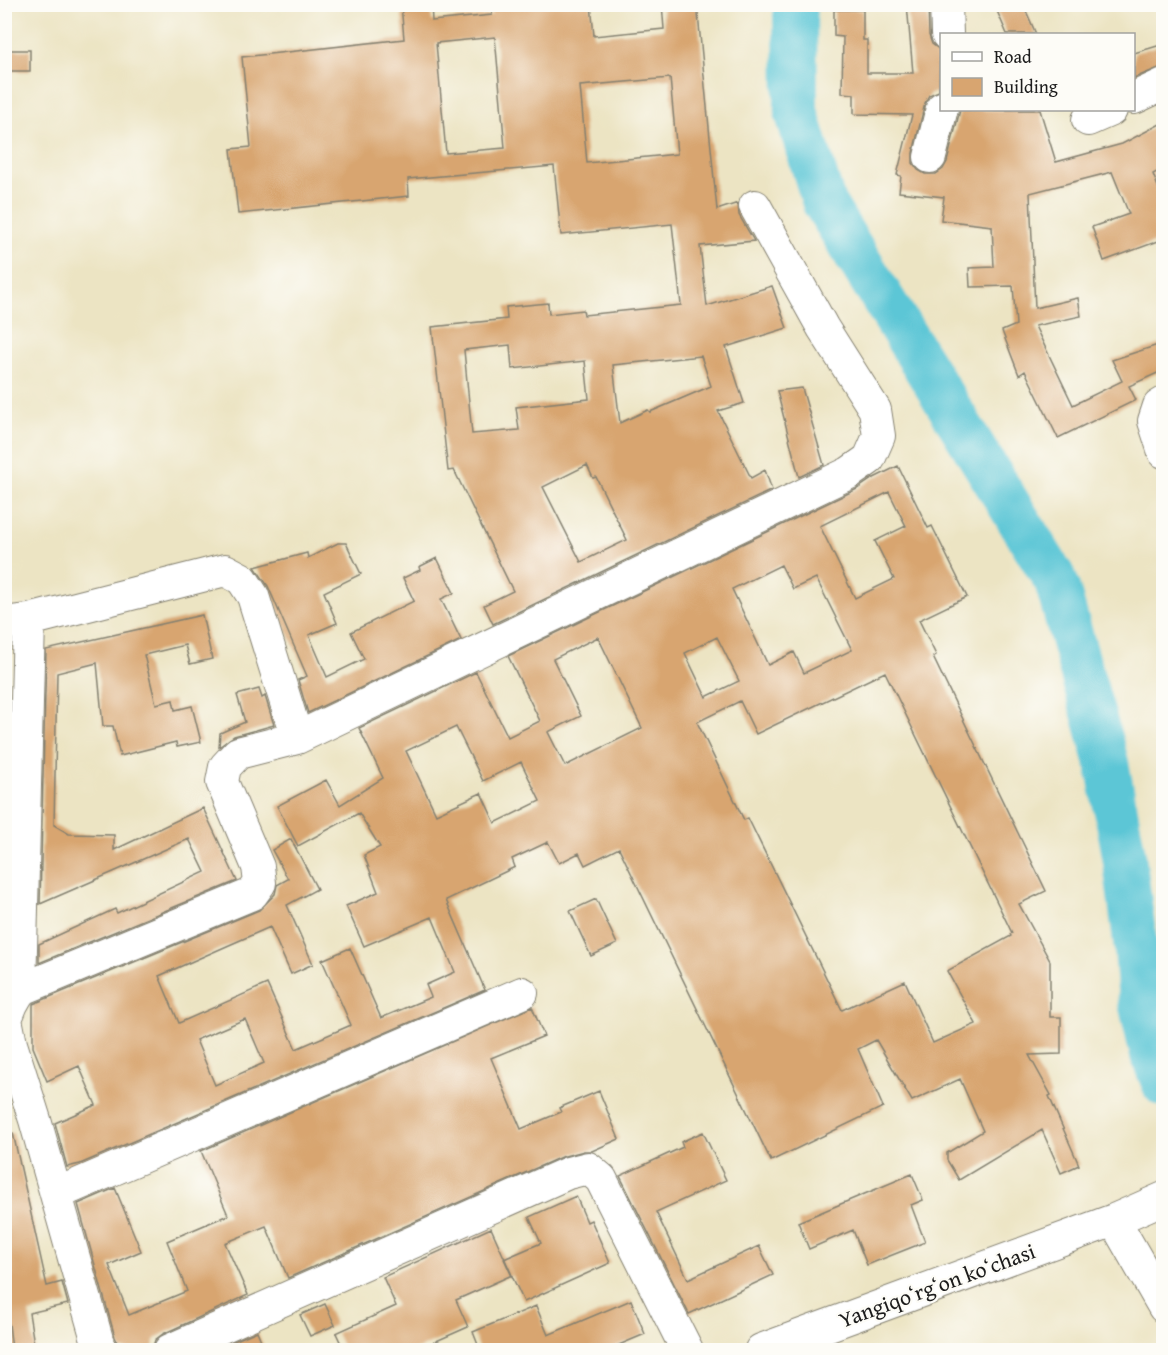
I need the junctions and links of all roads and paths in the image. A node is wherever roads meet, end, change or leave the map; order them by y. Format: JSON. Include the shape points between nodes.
{"nodes":[{"id":1,"x":946,"y":4,"type":"edge"},
{"id":2,"x":947,"y":33,"type":"edge"},
{"id":3,"x":1164,"y":84,"type":"edge"},
{"id":4,"x":1135,"y":98,"type":"edge"},
{"id":5,"x":941,"y":111,"type":"edge"},
{"id":6,"x":930,"y":157,"type":"dead end"},
{"id":7,"x":755,"y":206,"type":"dead end"},
{"id":8,"x":1164,"y":403,"type":"edge"},
{"id":9,"x":1164,"y":452,"type":"edge"},
{"id":10,"x":17,"y":621,"type":"edge"},
{"id":11,"x":297,"y":738,"type":"junction"},
{"id":12,"x":20,"y":990,"type":"junction"},
{"id":13,"x":522,"y":993,"type":"dead end"},
{"id":14,"x":57,"y":1194,"type":"junction"},
{"id":15,"x":1164,"y":1198,"type":"edge"},
{"id":16,"x":1114,"y":1220,"type":"junction"},
{"id":17,"x":1164,"y":1307,"type":"edge"},
{"id":18,"x":100,"y":1350,"type":"edge"},
{"id":19,"x":170,"y":1350,"type":"edge"},
{"id":20,"x":687,"y":1350,"type":"edge"},
{"id":21,"x":761,"y":1350,"type":"edge"}],
"edges":[{"from":1,"to":2,"type":"street"},
{"from":3,"to":4,"type":"street"},
{"from":5,"to":6,"type":"street"},
{"from":7,"to":11,"type":"street","via":[[874,410],[879,436],[869,459],[838,478]]},
{"from":8,"to":9,"type":"street","via":[[1154,421]]},
{"from":10,"to":11,"type":"street","via":[[225,570],[242,579],[253,596]]},
{"from":10,"to":12,"type":"street"},
{"from":11,"to":12,"type":"street","via":[[238,753],[225,767],[222,782],[258,867],[260,883],[252,894]]},
{"from":12,"to":14,"type":"street","via":[[6,1019]]},
{"from":13,"to":14,"type":"street"},
{"from":14,"to":18,"type":"street"},
{"from":15,"to":16,"type":"street","name":"Yangiqoʻrgʻon koʻchasi"},
{"from":16,"to":17,"type":"street"},
{"from":16,"to":21,"type":"street","name":"Yangiqoʻrgʻon koʻchasi"},
{"from":19,"to":20,"type":"street","via":[[568,1173],[588,1168],[601,1179]]}]}
